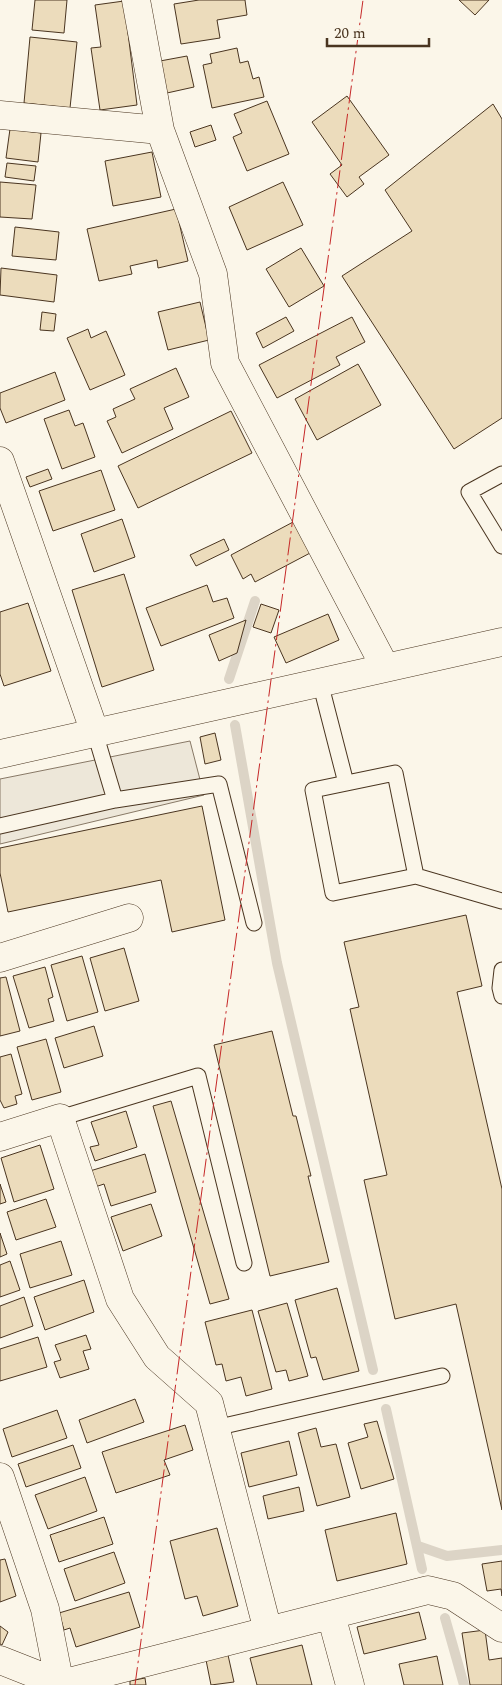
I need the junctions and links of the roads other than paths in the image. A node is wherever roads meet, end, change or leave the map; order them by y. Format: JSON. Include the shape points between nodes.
{"nodes":[{"id":1,"x":136,"y":0,"type":"edge"},
{"id":2,"x":0,"y":115,"type":"edge"},
{"id":3,"x":160,"y":130,"type":"junction"},
{"id":4,"x":0,"y":461,"type":"edge"},
{"id":5,"x":502,"y":474,"type":"edge"},
{"id":6,"x":5,"y":490,"type":"edge"},
{"id":7,"x":502,"y":546,"type":"edge"},
{"id":8,"x":502,"y":642,"type":"edge"},
{"id":9,"x":385,"y":667,"type":"junction"},
{"id":10,"x":320,"y":682,"type":"junction"},
{"id":11,"x":95,"y":733,"type":"junction"},
{"id":12,"x":0,"y":754,"type":"edge"},
{"id":13,"x":346,"y":783,"type":"junction"},
{"id":14,"x":115,"y":800,"type":"junction"},
{"id":15,"x":0,"y":826,"type":"edge"},
{"id":16,"x":416,"y":876,"type":"junction"},
{"id":17,"x":502,"y":901,"type":"edge"},
{"id":18,"x":129,"y":918,"type":"dead end"},
{"id":19,"x":254,"y":923,"type":"dead end"},
{"id":20,"x":0,"y":958,"type":"edge"},
{"id":21,"x":502,"y":970,"type":"edge"},
{"id":22,"x":502,"y":996,"type":"edge"},
{"id":23,"x":60,"y":1118,"type":"junction"},
{"id":24,"x":0,"y":1136,"type":"edge"},
{"id":25,"x":244,"y":1263,"type":"dead end"},
{"id":26,"x":442,"y":1376,"type":"dead end"},
{"id":27,"x":216,"y":1428,"type":"junction"},
{"id":28,"x":0,"y":1477,"type":"edge"},
{"id":29,"x":332,"y":1615,"type":"junction"},
{"id":30,"x":502,"y":1628,"type":"edge"},
{"id":31,"x":268,"y":1631,"type":"junction"},
{"id":32,"x":0,"y":1660,"type":"edge"},
{"id":33,"x":61,"y":1684,"type":"edge"},
{"id":34,"x":350,"y":1685,"type":"edge"}],
"edges":[{"from":1,"to":3,"type":"street"},
{"from":2,"to":3,"type":"street"},
{"from":3,"to":9,"type":"street","via":[[213,274],[226,363]]},
{"from":4,"to":6,"type":"street"},
{"from":5,"to":7,"type":"lane","via":[[470,492]]},
{"from":6,"to":11,"type":"street"},
{"from":8,"to":9,"type":"street"},
{"from":9,"to":10,"type":"street"},
{"from":10,"to":11,"type":"street"},
{"from":10,"to":13,"type":"lane"},
{"from":11,"to":12,"type":"street"},
{"from":11,"to":14,"type":"lane"},
{"from":13,"to":16,"type":"lane","via":[[395,773]]},
{"from":13,"to":16,"type":"lane","via":[[313,790],[333,893]]},
{"from":14,"to":15,"type":"lane"},
{"from":14,"to":19,"type":"lane","via":[[219,784]]},
{"from":16,"to":17,"type":"lane"},
{"from":18,"to":20,"type":"street"},
{"from":21,"to":22,"type":"lane"},
{"from":23,"to":24,"type":"street"},
{"from":23,"to":25,"type":"lane","via":[[198,1076]]},
{"from":23,"to":27,"type":"street","via":[[120,1299],[157,1357],[209,1403]]},
{"from":26,"to":27,"type":"lane"},
{"from":27,"to":31,"type":"street"},
{"from":28,"to":33,"type":"street","via":[[46,1609]]},
{"from":29,"to":30,"type":"street","via":[[428,1590],[454,1596]]},
{"from":29,"to":31,"type":"street"},
{"from":29,"to":34,"type":"street"},
{"from":31,"to":33,"type":"street"},
{"from":32,"to":33,"type":"street"}]}
